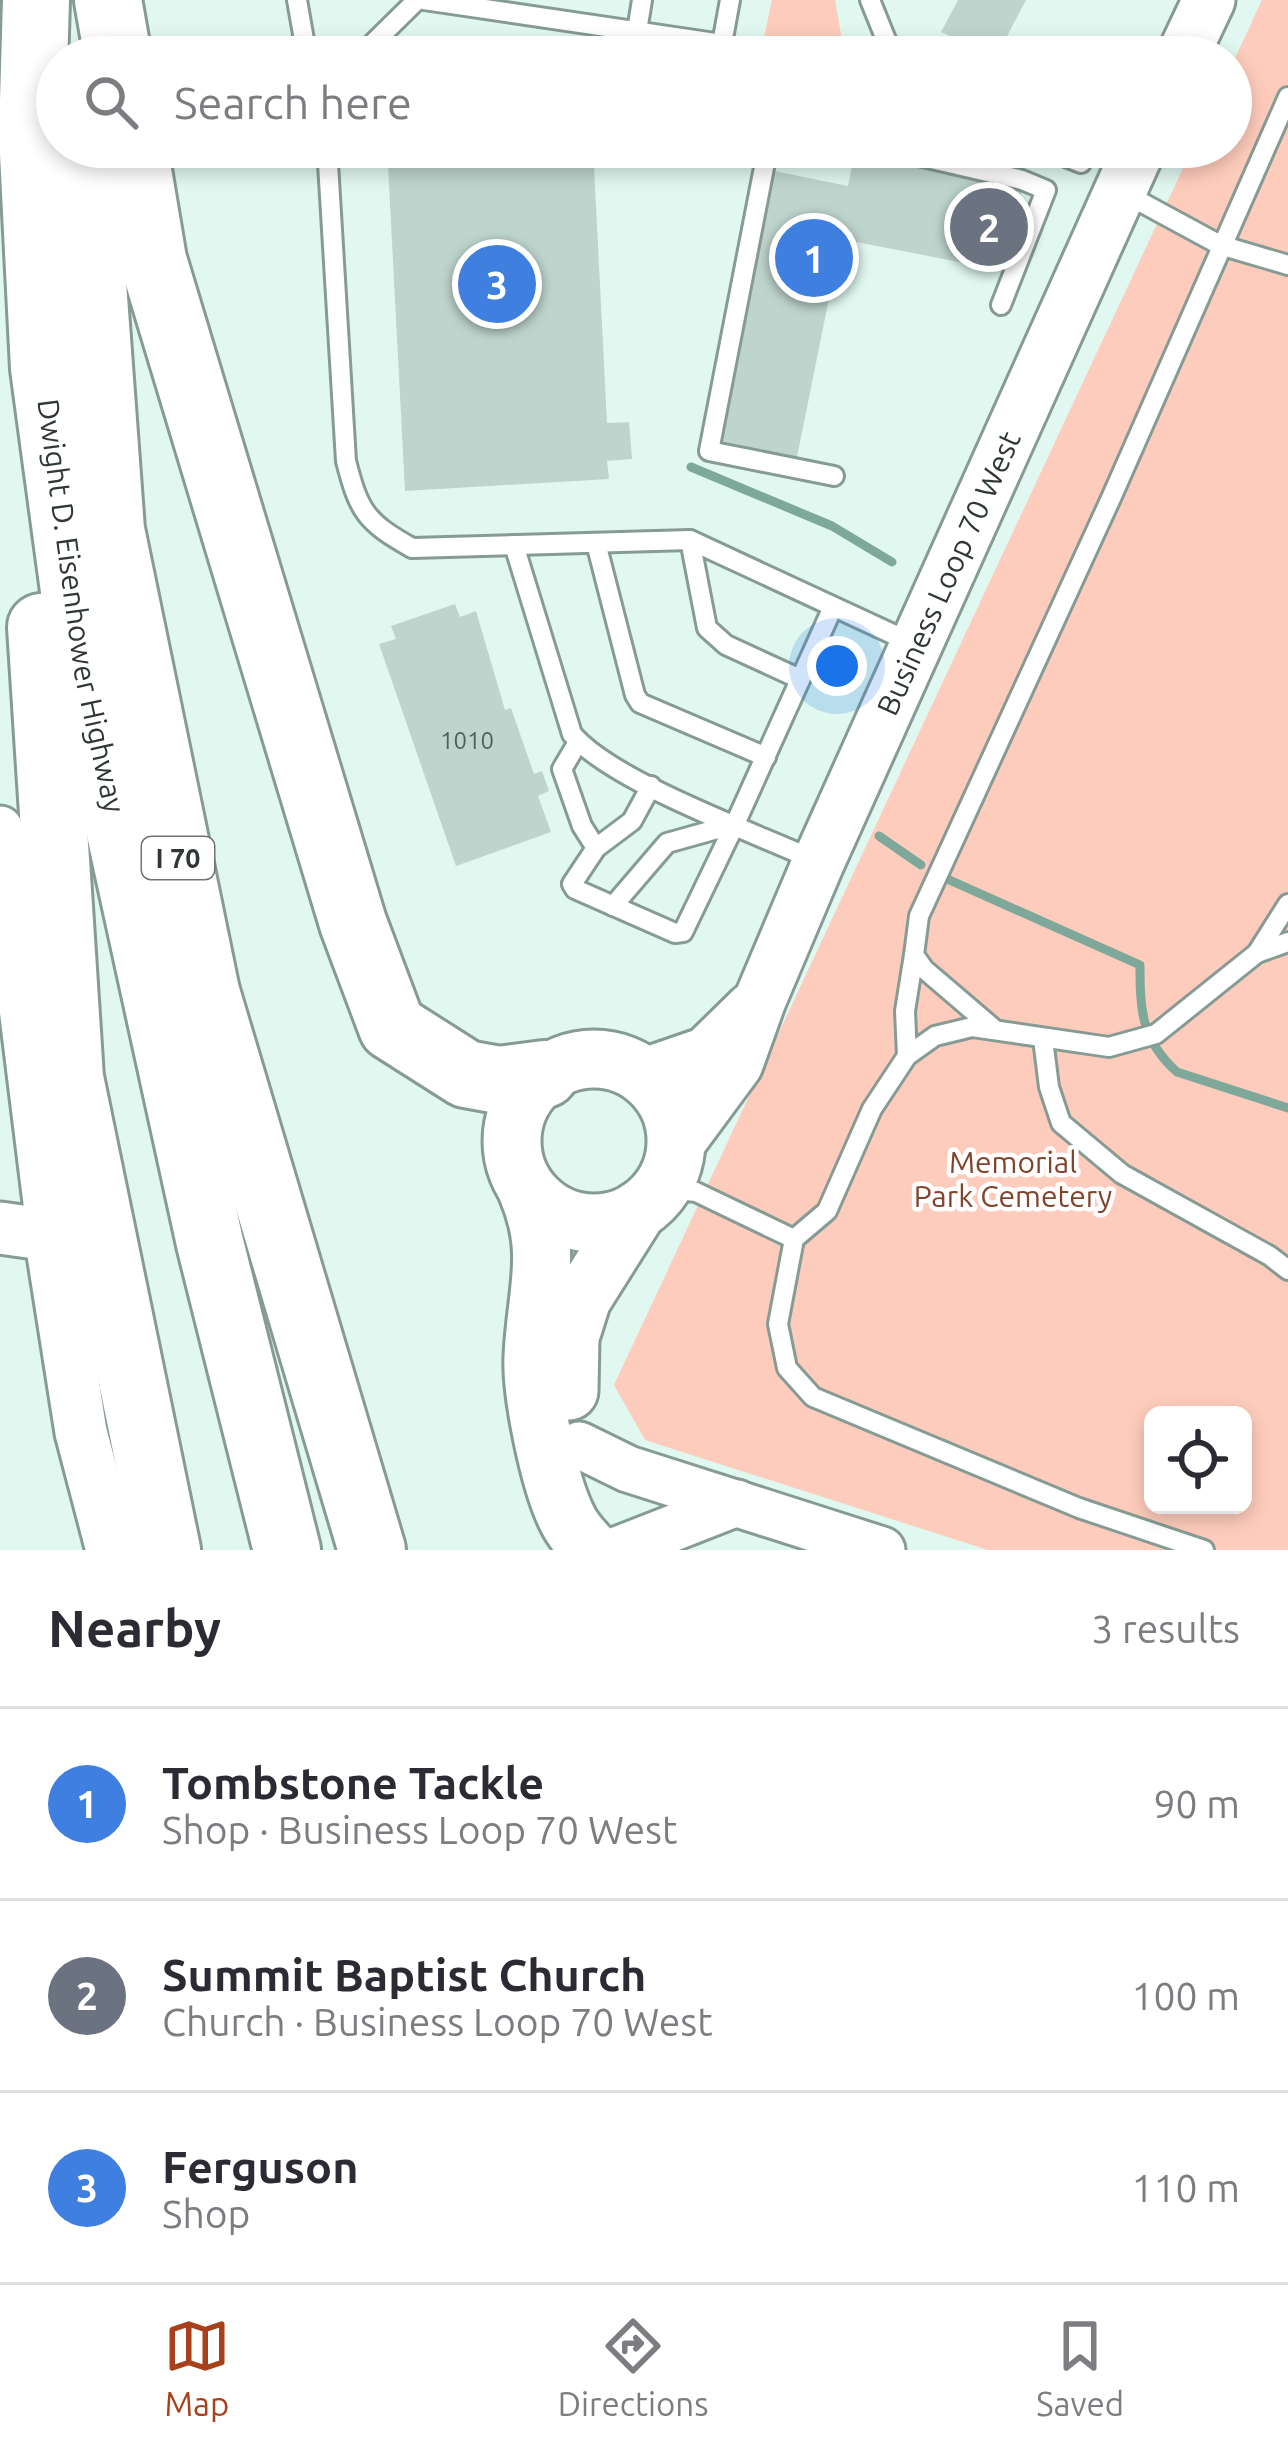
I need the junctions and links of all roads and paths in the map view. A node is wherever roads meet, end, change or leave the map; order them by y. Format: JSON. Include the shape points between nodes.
{"nodes":[{"id":1,"x":36,"y":0,"type":"edge"},
{"id":2,"x":86,"y":0,"type":"edge"},
{"id":3,"x":108,"y":0,"type":"edge"},
{"id":4,"x":297,"y":0,"type":"edge"},
{"id":5,"x":420,"y":0,"type":"edge"},
{"id":6,"x":580,"y":0,"type":"edge"},
{"id":7,"x":643,"y":0,"type":"edge"},
{"id":8,"x":730,"y":0,"type":"edge"},
{"id":9,"x":870,"y":0,"type":"edge"},
{"id":10,"x":1209,"y":0,"type":"edge"},
{"id":11,"x":514,"y":7,"type":"edge"},
{"id":12,"x":576,"y":22,"type":"junction"},
{"id":13,"x":637,"y":32,"type":"junction"},
{"id":14,"x":85,"y":36,"type":"edge"},
{"id":15,"x":114,"y":36,"type":"edge"},
{"id":16,"x":303,"y":36,"type":"edge"},
{"id":17,"x":381,"y":36,"type":"edge"},
{"id":18,"x":665,"y":36,"type":"edge"},
{"id":19,"x":723,"y":36,"type":"edge"},
{"id":20,"x":885,"y":36,"type":"edge"},
{"id":21,"x":1192,"y":36,"type":"edge"},
{"id":22,"x":1288,"y":97,"type":"edge"},
{"id":23,"x":85,"y":168,"type":"edge"},
{"id":24,"x":138,"y":168,"type":"edge"},
{"id":25,"x":328,"y":168,"type":"edge"},
{"id":26,"x":764,"y":168,"type":"edge"},
{"id":27,"x":973,"y":168,"type":"edge"},
{"id":28,"x":1113,"y":168,"type":"edge"},
{"id":29,"x":1114,"y":168,"type":"edge"},
{"id":30,"x":1220,"y":245,"type":"junction"},
{"id":31,"x":1288,"y":265,"type":"edge"},
{"id":32,"x":1001,"y":305,"type":"dead end"},
{"id":33,"x":44,"y":368,"type":"junction"},
{"id":34,"x":834,"y":476,"type":"dead end"},
{"id":35,"x":690,"y":540,"type":"junction"},
{"id":36,"x":596,"y":543,"type":"junction"},
{"id":37,"x":514,"y":545,"type":"junction"},
{"id":38,"x":832,"y":607,"type":"junction"},
{"id":39,"x":916,"y":645,"type":"junction"},
{"id":40,"x":800,"y":679,"type":"junction"},
{"id":41,"x":578,"y":742,"type":"junction"},
{"id":42,"x":766,"y":757,"type":"junction"},
{"id":43,"x":651,"y":786,"type":"junction"},
{"id":44,"x":736,"y":824,"type":"junction"},
{"id":45,"x":0,"y":829,"type":"edge"},
{"id":46,"x":596,"y":848,"type":"junction"},
{"id":47,"x":818,"y":862,"type":"junction"},
{"id":48,"x":1288,"y":904,"type":"edge"},
{"id":49,"x":613,"y":906,"type":"junction"},
{"id":50,"x":1288,"y":942,"type":"edge"},
{"id":51,"x":1257,"y":952,"type":"junction"},
{"id":52,"x":914,"y":955,"type":"junction"},
{"id":53,"x":760,"y":1000,"type":"junction"},
{"id":54,"x":994,"y":1030,"type":"junction"},
{"id":55,"x":1043,"y":1039,"type":"junction"},
{"id":56,"x":907,"y":1056,"type":"junction"},
{"id":57,"x":545,"y":1074,"type":"junction"},
{"id":58,"x":642,"y":1075,"type":"junction"},
{"id":59,"x":658,"y":1182,"type":"junction"},
{"id":60,"x":527,"y":1190,"type":"junction"},
{"id":61,"x":25,"y":1231,"type":"edge"},
{"id":62,"x":794,"y":1239,"type":"junction"},
{"id":63,"x":1288,"y":1270,"type":"edge"},
{"id":64,"x":579,"y":1445,"type":"junction"},
{"id":65,"x":737,"y":1504,"type":"junction"},
{"id":66,"x":112,"y":1550,"type":"edge"},
{"id":67,"x":167,"y":1550,"type":"edge"},
{"id":68,"x":287,"y":1550,"type":"edge"},
{"id":69,"x":372,"y":1550,"type":"edge"},
{"id":70,"x":594,"y":1550,"type":"edge"},
{"id":71,"x":617,"y":1550,"type":"edge"},
{"id":72,"x":881,"y":1550,"type":"edge"},
{"id":73,"x":1204,"y":1550,"type":"edge"}],
"edges":[{"from":1,"to":33,"type":"highway","name":"Dwight D. Eisenhower Highway","number":"I 70","via":[[32,134]]},
{"from":2,"to":14,"type":"highway"},
{"from":3,"to":15,"type":"highway"},
{"from":4,"to":16,"type":"lane"},
{"from":5,"to":11,"type":"lane"},
{"from":5,"to":17,"type":"lane"},
{"from":6,"to":12,"type":"lane"},
{"from":7,"to":13,"type":"lane"},
{"from":8,"to":19,"type":"lane"},
{"from":9,"to":20,"type":"lane"},
{"from":10,"to":21,"type":"main road"},
{"from":11,"to":12,"type":"lane"},
{"from":12,"to":13,"type":"lane"},
{"from":13,"to":18,"type":"lane"},
{"from":22,"to":30,"type":"lane"},
{"from":23,"to":69,"type":"highway","name":"Dwight D. Eisenhower Highway","number":"I 70","via":[[112,530],[196,946]]},
{"from":24,"to":57,"type":"highway","via":[[153,260],[352,923],[392,1027],[466,1074]]},
{"from":25,"to":37,"type":"lane","via":[[346,461],[357,504],[376,528],[412,548]]},
{"from":26,"to":34,"type":"lane","via":[[709,451]]},
{"from":27,"to":32,"type":"lane","via":[[1046,190]]},
{"from":28,"to":39,"type":"main road","name":"Business Loop 70 West"},
{"from":29,"to":30,"type":"lane"},
{"from":30,"to":31,"type":"lane"},
{"from":30,"to":52,"type":"lane","via":[[919,916]]},
{"from":33,"to":67,"type":"highway","via":[[27,439],[70,1078]]},
{"from":33,"to":68,"type":"highway","name":"Dwight D. Eisenhower Highway","number":"I 70","via":[[85,672],[210,1243]]},
{"from":35,"to":36,"type":"lane"},
{"from":35,"to":38,"type":"lane"},
{"from":35,"to":40,"type":"lane","via":[[707,628]]},
{"from":36,"to":37,"type":"lane"},
{"from":36,"to":42,"type":"lane","via":[[640,704]]},
{"from":37,"to":41,"type":"lane"},
{"from":38,"to":39,"type":"lane"},
{"from":38,"to":40,"type":"lane"},
{"from":39,"to":47,"type":"main road","name":"Business Loop 70 West"},
{"from":40,"to":42,"type":"lane"},
{"from":41,"to":43,"type":"lane"},
{"from":41,"to":46,"type":"lane","via":[[562,770]]},
{"from":42,"to":44,"type":"lane"},
{"from":43,"to":44,"type":"lane"},
{"from":43,"to":46,"type":"lane","via":[[625,830]]},
{"from":44,"to":47,"type":"lane"},
{"from":44,"to":49,"type":"lane","via":[[667,843]]},
{"from":44,"to":49,"type":"lane","via":[[683,932]]},
{"from":45,"to":61,"type":"street"},
{"from":46,"to":49,"type":"lane","via":[[572,884]]},
{"from":47,"to":53,"type":"main road","name":"Business Loop 70 West"},
{"from":48,"to":51,"type":"lane"},
{"from":50,"to":51,"type":"lane"},
{"from":51,"to":55,"type":"lane","via":[[1156,1034],[1109,1047]]},
{"from":52,"to":54,"type":"lane"},
{"from":52,"to":56,"type":"lane"},
{"from":53,"to":58,"type":"main road","name":"Business Loop 70 West","via":[[706,1053]]},
{"from":53,"to":59,"type":"main road","name":"Business Loop 70 West","via":[[737,1064]]},
{"from":54,"to":55,"type":"lane"},
{"from":54,"to":56,"type":"lane","via":[[935,1036]]},
{"from":55,"to":63,"type":"lane","via":[[1061,1124],[1122,1174]]},
{"from":56,"to":62,"type":"lane","via":[[872,1109],[827,1211]]},
{"from":57,"to":58,"type":"main road","via":[[594,1059]]},
{"from":57,"to":60,"type":"main road","via":[[515,1116],[515,1167]]},
{"from":58,"to":59,"type":"main road","via":[[668,1107]]},
{"from":59,"to":60,"type":"main road","via":[[616,1220],[591,1223],[567,1220]]},
{"from":59,"to":62,"type":"lane"},
{"from":59,"to":64,"type":"main road","name":"Business Loop 70 West","via":[[581,1299],[570,1337],[569,1392]]},
{"from":60,"to":70,"type":"main road","via":[[541,1223],[543,1268],[532,1363],[536,1410],[568,1521]]},
{"from":61,"to":66,"type":"main road"},
{"from":62,"to":73,"type":"lane","via":[[778,1324],[787,1368],[813,1397],[1079,1508]]},
{"from":64,"to":65,"type":"street"},
{"from":64,"to":70,"type":"main road","name":"Business Loop 70 West","via":[[596,1517]]},
{"from":65,"to":71,"type":"street"},
{"from":65,"to":72,"type":"street"}]}
